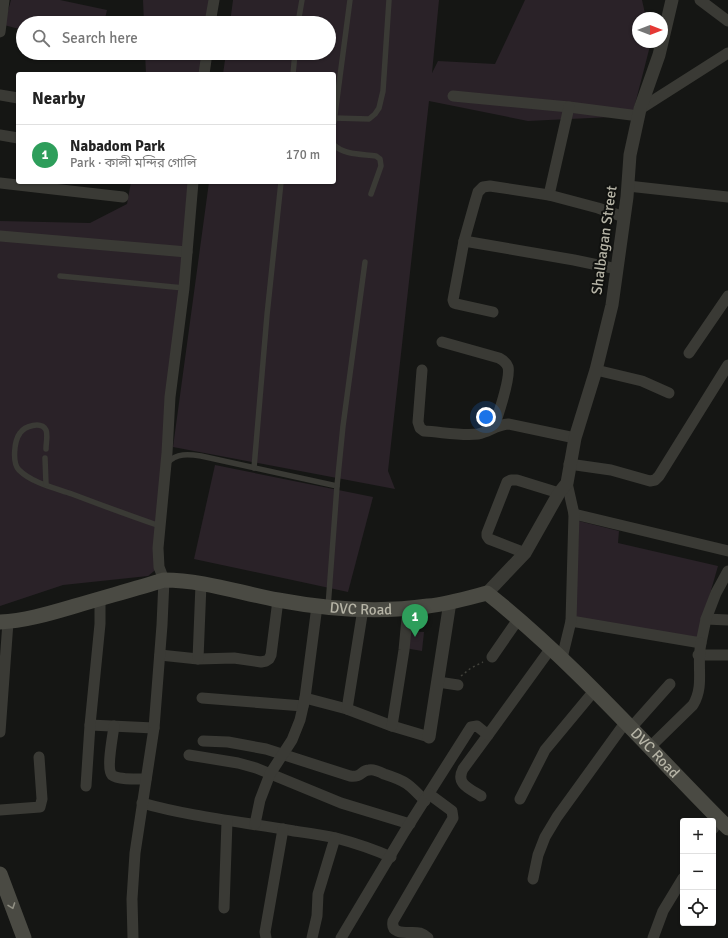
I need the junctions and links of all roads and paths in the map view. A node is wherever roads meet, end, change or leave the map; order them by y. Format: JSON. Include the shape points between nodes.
{"nodes":[{"id":1,"x":4,"y":0,"type":"edge"},
{"id":2,"x":214,"y":0,"type":"edge"},
{"id":3,"x":302,"y":0,"type":"edge"},
{"id":4,"x":350,"y":0,"type":"edge"},
{"id":5,"x":389,"y":0,"type":"edge"},
{"id":6,"x":672,"y":0,"type":"edge"},
{"id":7,"x":700,"y":0,"type":"edge"},
{"id":8,"x":211,"y":16,"type":"edge"},
{"id":9,"x":299,"y":16,"type":"edge"},
{"id":10,"x":728,"y":21,"type":"edge"},
{"id":11,"x":0,"y":32,"type":"edge"},
{"id":12,"x":728,"y":53,"type":"edge"},
{"id":13,"x":205,"y":60,"type":"edge"},
{"id":14,"x":294,"y":60,"type":"edge"},
{"id":15,"x":204,"y":72,"type":"edge"},
{"id":16,"x":293,"y":72,"type":"edge"},
{"id":17,"x":0,"y":95,"type":"edge"},
{"id":18,"x":453,"y":96,"type":"dead end"},
{"id":19,"x":16,"y":98,"type":"edge"},
{"id":20,"x":336,"y":103,"type":"edge"},
{"id":21,"x":569,"y":107,"type":"junction"},
{"id":22,"x":640,"y":112,"type":"junction"},
{"id":23,"x":336,"y":118,"type":"edge"},
{"id":24,"x":0,"y":135,"type":"edge"},
{"id":25,"x":16,"y":138,"type":"edge"},
{"id":26,"x":336,"y":147,"type":"edge"},
{"id":27,"x":0,"y":183,"type":"edge"},
{"id":28,"x":193,"y":184,"type":"edge"},
{"id":29,"x":281,"y":184,"type":"edge"},
{"id":30,"x":628,"y":186,"type":"junction"},
{"id":31,"x":371,"y":194,"type":"dead end"},
{"id":32,"x":550,"y":195,"type":"junction"},
{"id":33,"x":123,"y":197,"type":"dead end"},
{"id":34,"x":728,"y":197,"type":"edge"},
{"id":35,"x":624,"y":217,"type":"junction"},
{"id":36,"x":0,"y":236,"type":"edge"},
{"id":37,"x":464,"y":241,"type":"junction"},
{"id":38,"x":187,"y":252,"type":"junction"},
{"id":39,"x":365,"y":262,"type":"dead end"},
{"id":40,"x":617,"y":270,"type":"junction"},
{"id":41,"x":60,"y":276,"type":"dead end"},
{"id":42,"x":184,"y":288,"type":"junction"},
{"id":43,"x":728,"y":296,"type":"edge"},
{"id":44,"x":493,"y":312,"type":"dead end"},
{"id":45,"x":442,"y":342,"type":"dead end"},
{"id":46,"x":689,"y":353,"type":"dead end"},
{"id":47,"x":728,"y":365,"type":"edge"},
{"id":48,"x":422,"y":370,"type":"dead end"},
{"id":49,"x":596,"y":370,"type":"junction"},
{"id":50,"x":669,"y":393,"type":"dead end"},
{"id":51,"x":494,"y":428,"type":"junction"},
{"id":52,"x":575,"y":438,"type":"junction"},
{"id":53,"x":46,"y":448,"type":"dead end"},
{"id":54,"x":45,"y":458,"type":"dead end"},
{"id":55,"x":167,"y":463,"type":"junction"},
{"id":56,"x":569,"y":464,"type":"junction"},
{"id":57,"x":254,"y":468,"type":"junction"},
{"id":58,"x":46,"y":484,"type":"junction"},
{"id":59,"x":337,"y":486,"type":"junction"},
{"id":60,"x":563,"y":488,"type":"junction"},
{"id":61,"x":574,"y":514,"type":"junction"},
{"id":62,"x":160,"y":526,"type":"junction"},
{"id":63,"x":525,"y":552,"type":"junction"},
{"id":64,"x":728,"y":552,"type":"edge"},
{"id":65,"x":728,"y":571,"type":"edge"},
{"id":66,"x":164,"y":580,"type":"junction"},
{"id":67,"x":201,"y":584,"type":"junction"},
{"id":68,"x":487,"y":593,"type":"junction"},
{"id":69,"x":100,"y":599,"type":"junction"},
{"id":70,"x":278,"y":600,"type":"junction"},
{"id":71,"x":450,"y":602,"type":"junction"},
{"id":72,"x":322,"y":607,"type":"junction"},
{"id":73,"x":408,"y":608,"type":"junction"},
{"id":74,"x":363,"y":609,"type":"junction"},
{"id":75,"x":519,"y":618,"type":"junction"},
{"id":76,"x":706,"y":619,"type":"junction"},
{"id":77,"x":728,"y":620,"type":"edge"},
{"id":78,"x":571,"y":621,"type":"junction"},
{"id":79,"x":4,"y":622,"type":"edge"},
{"id":80,"x":700,"y":643,"type":"junction"},
{"id":81,"x":557,"y":653,"type":"junction"},
{"id":82,"x":160,"y":655,"type":"junction"},
{"id":83,"x":698,"y":655,"type":"junction"},
{"id":84,"x":728,"y":655,"type":"edge"},
{"id":85,"x":492,"y":656,"type":"joint"},
{"id":86,"x":198,"y":659,"type":"junction"},
{"id":87,"x":438,"y":682,"type":"junction"},
{"id":88,"x":670,"y":684,"type":"dead end"},
{"id":89,"x":458,"y":685,"type":"joint"},
{"id":90,"x":594,"y":691,"type":"junction"},
{"id":91,"x":202,"y":698,"type":"dead end"},
{"id":92,"x":304,"y":702,"type":"junction"},
{"id":93,"x":347,"y":709,"type":"junction"},
{"id":94,"x":90,"y":725,"type":"junction"},
{"id":95,"x":114,"y":726,"type":"junction"},
{"id":96,"x":392,"y":726,"type":"junction"},
{"id":97,"x":628,"y":726,"type":"junction"},
{"id":98,"x":154,"y":728,"type":"junction"},
{"id":99,"x":0,"y":732,"type":"edge"},
{"id":100,"x":488,"y":735,"type":"junction"},
{"id":101,"x":429,"y":737,"type":"joint"},
{"id":102,"x":204,"y":741,"type":"dead end"},
{"id":103,"x":649,"y":748,"type":"junction"},
{"id":104,"x":283,"y":754,"type":"junction"},
{"id":105,"x":189,"y":755,"type":"dead end"},
{"id":106,"x":39,"y":757,"type":"dead end"},
{"id":107,"x":270,"y":774,"type":"junction"},
{"id":108,"x":146,"y":779,"type":"junction"},
{"id":109,"x":86,"y":786,"type":"dead end"},
{"id":110,"x":481,"y":796,"type":"dead end"},
{"id":111,"x":427,"y":797,"type":"junction"},
{"id":112,"x":520,"y":799,"type":"dead end"},
{"id":113,"x":142,"y":803,"type":"junction"},
{"id":114,"x":0,"y":810,"type":"edge"},
{"id":115,"x":227,"y":821,"type":"junction"},
{"id":116,"x":254,"y":824,"type":"junction"},
{"id":117,"x":410,"y":824,"type":"junction"},
{"id":118,"x":720,"y":826,"type":"edge"},
{"id":119,"x":283,"y":829,"type":"junction"},
{"id":120,"x":336,"y":838,"type":"junction"},
{"id":121,"x":391,"y":856,"type":"junction"},
{"id":122,"x":0,"y":874,"type":"edge"},
{"id":123,"x":533,"y":878,"type":"dead end"},
{"id":124,"x":680,"y":883,"type":"edge"},
{"id":125,"x":224,"y":908,"type":"dead end"},
{"id":126,"x":24,"y":938,"type":"edge"},
{"id":127,"x":133,"y":938,"type":"edge"},
{"id":128,"x":266,"y":938,"type":"edge"},
{"id":129,"x":312,"y":938,"type":"edge"},
{"id":130,"x":341,"y":938,"type":"edge"},
{"id":131,"x":428,"y":938,"type":"edge"},
{"id":132,"x":653,"y":938,"type":"edge"}],
"edges":[{"from":1,"to":11,"type":"street"},
{"from":2,"to":8,"type":"street"},
{"from":3,"to":9,"type":"lane"},
{"from":4,"to":20,"type":"lane"},
{"from":5,"to":23,"type":"lane","via":[[383,90],[379,108],[368,119]]},
{"from":6,"to":22,"type":"street","name":"Shalbagan Street","via":[[660,55]]},
{"from":7,"to":10,"type":"street"},
{"from":12,"to":22,"type":"street"},
{"from":13,"to":15,"type":"street"},
{"from":14,"to":16,"type":"lane"},
{"from":17,"to":19,"type":"street"},
{"from":18,"to":21,"type":"street"},
{"from":21,"to":22,"type":"street"},
{"from":21,"to":32,"type":"street"},
{"from":22,"to":30,"type":"street","name":"Shalbagan Street","via":[[630,155]]},
{"from":24,"to":25,"type":"street"},
{"from":26,"to":31,"type":"lane","via":[[380,159],[381,166]]},
{"from":27,"to":33,"type":"street"},
{"from":28,"to":38,"type":"street"},
{"from":29,"to":57,"type":"lane"},
{"from":30,"to":34,"type":"street"},
{"from":30,"to":35,"type":"street","name":"Shalbagan Street"},
{"from":32,"to":35,"type":"street"},
{"from":32,"to":37,"type":"street","via":[[482,187],[478,192]]},
{"from":35,"to":40,"type":"street","name":"Shalbagan Street"},
{"from":36,"to":38,"type":"street"},
{"from":37,"to":40,"type":"street"},
{"from":37,"to":44,"type":"street","via":[[454,303]]},
{"from":38,"to":42,"type":"street"},
{"from":39,"to":59,"type":"lane"},
{"from":40,"to":49,"type":"street","name":"Shalbagan Street","via":[[612,306]]},
{"from":41,"to":42,"type":"lane"},
{"from":42,"to":55,"type":"street","via":[[170,397]]},
{"from":43,"to":46,"type":"street"},
{"from":45,"to":51,"type":"street","via":[[499,358],[508,366]]},
{"from":47,"to":56,"type":"street","via":[[660,476],[655,480],[644,480],[611,470]]},
{"from":48,"to":51,"type":"street","via":[[418,422],[420,428],[424,431],[470,434]]},
{"from":49,"to":50,"type":"street","via":[[642,381]]},
{"from":49,"to":52,"type":"street","name":"Shalbagan Street"},
{"from":51,"to":52,"type":"street","via":[[508,424]]},
{"from":52,"to":56,"type":"street","name":"Shalbagan Street"},
{"from":53,"to":58,"type":"lane","via":[[45,429],[37,425],[30,426],[18,435],[14,458],[16,467],[25,475]]},
{"from":54,"to":58,"type":"lane"},
{"from":55,"to":57,"type":"lane","via":[[171,458],[189,454]]},
{"from":55,"to":62,"type":"street"},
{"from":56,"to":60,"type":"street","name":"Shalbagan Street"},
{"from":57,"to":59,"type":"lane"},
{"from":58,"to":62,"type":"lane"},
{"from":59,"to":72,"type":"lane"},
{"from":60,"to":61,"type":"street"},
{"from":60,"to":63,"type":"street"},
{"from":60,"to":63,"type":"street","via":[[517,480],[507,482],[487,536]]},
{"from":61,"to":64,"type":"street"},
{"from":61,"to":78,"type":"street"},
{"from":62,"to":66,"type":"street","via":[[159,567]]},
{"from":63,"to":68,"type":"street"},
{"from":65,"to":76,"type":"street"},
{"from":66,"to":67,"type":"main road","name":"DVC Road"},
{"from":66,"to":69,"type":"main road","name":"DVC Road"},
{"from":66,"to":82,"type":"street"},
{"from":67,"to":70,"type":"main road","name":"DVC Road"},
{"from":67,"to":86,"type":"street"},
{"from":68,"to":71,"type":"main road","name":"DVC Road"},
{"from":68,"to":75,"type":"main road","name":"DVC Road"},
{"from":69,"to":79,"type":"main road","name":"DVC Road","via":[[34,617]]},
{"from":69,"to":94,"type":"street"},
{"from":70,"to":72,"type":"main road","name":"DVC Road"},
{"from":70,"to":86,"type":"street","via":[[271,655],[266,662],[234,658]]},
{"from":71,"to":73,"type":"main road","name":"DVC Road"},
{"from":71,"to":87,"type":"street"},
{"from":72,"to":74,"type":"main road","name":"DVC Road"},
{"from":72,"to":92,"type":"street"},
{"from":73,"to":74,"type":"main road","name":"DVC Road"},
{"from":73,"to":96,"type":"street"},
{"from":74,"to":93,"type":"street"},
{"from":75,"to":81,"type":"main road","name":"DVC Road"},
{"from":75,"to":85,"type":"street"},
{"from":76,"to":77,"type":"street"},
{"from":76,"to":80,"type":"street"},
{"from":78,"to":80,"type":"street"},
{"from":78,"to":81,"type":"street"},
{"from":79,"to":99,"type":"street"},
{"from":80,"to":83,"type":"street"},
{"from":81,"to":90,"type":"main road","name":"DVC Road"},
{"from":81,"to":100,"type":"street"},
{"from":82,"to":86,"type":"street"},
{"from":82,"to":98,"type":"street"},
{"from":83,"to":84,"type":"street"},
{"from":83,"to":103,"type":"street","via":[[698,696],[693,705]]},
{"from":85,"to":89,"type":"path","via":[[460,677]]},
{"from":87,"to":89,"type":"street"},
{"from":87,"to":101,"type":"street"},
{"from":88,"to":97,"type":"street"},
{"from":90,"to":97,"type":"main road","name":"DVC Road"},
{"from":90,"to":112,"type":"street","via":[[545,750]]},
{"from":91,"to":92,"type":"street"},
{"from":92,"to":93,"type":"street"},
{"from":92,"to":104,"type":"street","via":[[292,740]]},
{"from":93,"to":96,"type":"street"},
{"from":94,"to":95,"type":"street"},
{"from":94,"to":109,"type":"street"},
{"from":95,"to":98,"type":"street"},
{"from":95,"to":108,"type":"street","via":[[110,763],[113,776]]},
{"from":96,"to":101,"type":"street"},
{"from":97,"to":103,"type":"main road","name":"DVC Road"},
{"from":97,"to":123,"type":"street","via":[[557,817],[545,837]]},
{"from":98,"to":108,"type":"street"},
{"from":100,"to":110,"type":"street","via":[[460,775],[464,785]]},
{"from":100,"to":111,"type":"street","via":[[477,726],[471,727]]},
{"from":102,"to":104,"type":"street","via":[[247,745]]},
{"from":103,"to":118,"type":"main road","name":"DVC Road"},
{"from":104,"to":107,"type":"street"},
{"from":104,"to":111,"type":"street","via":[[355,777],[369,769],[403,780]]},
{"from":105,"to":107,"type":"street","via":[[238,763]]},
{"from":106,"to":114,"type":"street","via":[[42,804],[40,807]]},
{"from":107,"to":116,"type":"street"},
{"from":107,"to":117,"type":"street","via":[[341,803]]},
{"from":108,"to":113,"type":"street"},
{"from":111,"to":117,"type":"street"},
{"from":111,"to":131,"type":"street","via":[[452,811],[453,818],[392,926],[398,932],[419,933]]},
{"from":113,"to":115,"type":"street","via":[[172,812]]},
{"from":113,"to":127,"type":"street","via":[[132,899]]},
{"from":115,"to":116,"type":"street"},
{"from":115,"to":125,"type":"street"},
{"from":116,"to":119,"type":"street"},
{"from":117,"to":121,"type":"street"},
{"from":119,"to":120,"type":"street"},
{"from":119,"to":128,"type":"street"},
{"from":120,"to":121,"type":"street"},
{"from":120,"to":129,"type":"street","via":[[318,894]]},
{"from":121,"to":130,"type":"street"},
{"from":122,"to":126,"type":"main road","one_way":true},
{"from":124,"to":132,"type":"street","via":[[663,911]]}]}
